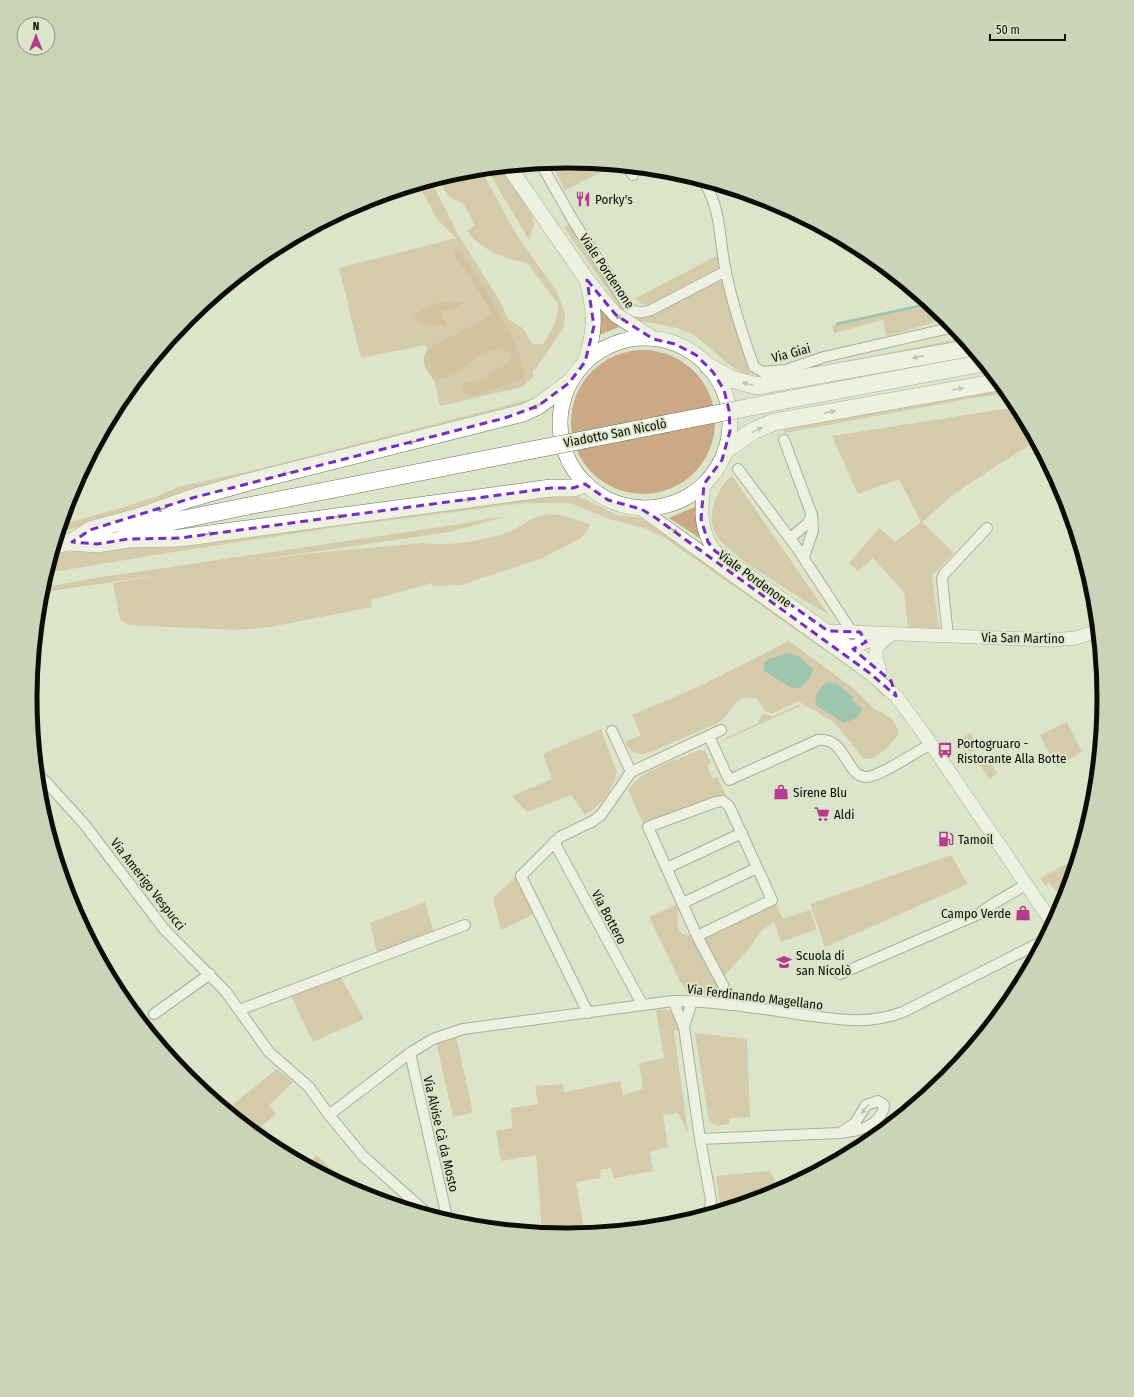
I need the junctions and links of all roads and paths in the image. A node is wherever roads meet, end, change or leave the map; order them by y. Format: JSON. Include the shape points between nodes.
{"nodes":[{"id":1,"x":544,"y":169,"type":"edge"},
{"id":2,"x":521,"y":171,"type":"edge"},
{"id":3,"x":512,"y":172,"type":"edge"},
{"id":4,"x":708,"y":188,"type":"edge"},
{"id":5,"x":525,"y":189,"type":"junction"},
{"id":6,"x":726,"y":271,"type":"junction"},
{"id":7,"x":587,"y":280,"type":"junction"},
{"id":8,"x":946,"y":329,"type":"edge"},
{"id":9,"x":653,"y":339,"type":"junction"},
{"id":10,"x":965,"y":349,"type":"edge"},
{"id":11,"x":585,"y":362,"type":"junction"},
{"id":12,"x":977,"y":364,"type":"edge"},
{"id":13,"x":708,"y":366,"type":"junction"},
{"id":14,"x":992,"y":383,"type":"edge"},
{"id":15,"x":569,"y":384,"type":"junction"},
{"id":16,"x":784,"y":440,"type":"dead end"},
{"id":17,"x":726,"y":450,"type":"junction"},
{"id":18,"x":738,"y":470,"type":"dead end"},
{"id":19,"x":585,"y":484,"type":"junction"},
{"id":20,"x":704,"y":484,"type":"junction"},
{"id":21,"x":640,"y":509,"type":"junction"},
{"id":22,"x":812,"y":515,"type":"junction"},
{"id":23,"x":987,"y":528,"type":"dead end"},
{"id":24,"x":790,"y":538,"type":"junction"},
{"id":25,"x":72,"y":542,"type":"junction"},
{"id":26,"x":60,"y":544,"type":"edge"},
{"id":27,"x":804,"y":557,"type":"junction"},
{"id":28,"x":768,"y":600,"type":"junction"},
{"id":29,"x":828,"y":631,"type":"junction"},
{"id":30,"x":1092,"y":633,"type":"edge"},
{"id":31,"x":860,"y":635,"type":"junction"},
{"id":32,"x":890,"y":635,"type":"junction"},
{"id":33,"x":948,"y":637,"type":"junction"},
{"id":34,"x":852,"y":648,"type":"junction"},
{"id":35,"x":874,"y":657,"type":"junction"},
{"id":36,"x":880,"y":671,"type":"junction"},
{"id":37,"x":896,"y":696,"type":"junction"},
{"id":38,"x":721,"y":730,"type":"dead end"},
{"id":39,"x":612,"y":731,"type":"dead end"},
{"id":40,"x":709,"y":736,"type":"junction"},
{"id":41,"x":931,"y":744,"type":"junction"},
{"id":42,"x":631,"y":772,"type":"junction"},
{"id":43,"x":44,"y":780,"type":"edge"},
{"id":44,"x":742,"y":834,"type":"junction"},
{"id":45,"x":554,"y":842,"type":"junction"},
{"id":46,"x":667,"y":868,"type":"junction"},
{"id":47,"x":757,"y":868,"type":"junction"},
{"id":48,"x":1025,"y":885,"type":"junction"},
{"id":49,"x":683,"y":903,"type":"junction"},
{"id":50,"x":1049,"y":918,"type":"edge"},
{"id":51,"x":465,"y":925,"type":"dead end"},
{"id":52,"x":697,"y":936,"type":"junction"},
{"id":53,"x":1036,"y":945,"type":"edge"},
{"id":54,"x":210,"y":974,"type":"junction"},
{"id":55,"x":840,"y":974,"type":"dead end"},
{"id":56,"x":673,"y":1001,"type":"junction"},
{"id":57,"x":692,"y":1001,"type":"junction"},
{"id":58,"x":642,"y":1004,"type":"junction"},
{"id":59,"x":729,"y":1005,"type":"junction"},
{"id":60,"x":238,"y":1010,"type":"junction"},
{"id":61,"x":588,"y":1013,"type":"junction"},
{"id":62,"x":154,"y":1014,"type":"dead end"},
{"id":63,"x":684,"y":1027,"type":"junction"},
{"id":64,"x":410,"y":1053,"type":"junction"},
{"id":65,"x":329,"y":1115,"type":"junction"},
{"id":66,"x":840,"y":1133,"type":"dead end"},
{"id":67,"x":700,"y":1139,"type":"junction"},
{"id":68,"x":420,"y":1207,"type":"edge"},
{"id":69,"x":710,"y":1208,"type":"edge"},
{"id":70,"x":446,"y":1214,"type":"edge"}],
"edges":[{"from":1,"to":6,"type":"street","name":"Viale Pordenone","via":[[574,222],[629,308],[635,312],[651,310]]},
{"from":2,"to":5,"type":"main road","name":"Viale Pordenone"},
{"from":3,"to":5,"type":"main road","name":"Viale Pordenone"},
{"from":4,"to":6,"type":"street","name":"Via Giai","via":[[717,210]]},
{"from":5,"to":7,"type":"main road","name":"Viale Pordenone"},
{"from":6,"to":8,"type":"street","name":"Via Giai","via":[[735,311],[754,367],[763,372],[786,370],[824,357]]},
{"from":9,"to":7,"type":"main road","name":"Viale Pordenone","one_way":true,"via":[[616,315]]},
{"from":7,"to":11,"type":"main road","name":"Viale Pordenone","via":[[593,305],[594,326]]},
{"from":9,"to":11,"type":"main road","name":"Viale Pordenone","via":[[634,339],[616,343]]},
{"from":9,"to":13,"type":"main road","name":"Viale Pordenone","via":[[681,346]]},
{"from":10,"to":13,"type":"highway","one_way":true,"via":[[757,386],[731,379]]},
{"from":11,"to":15,"type":"main road","name":"Viale Pordenone"},
{"from":12,"to":25,"type":"highway","name":"Viadotto San Nicolò","bridge":true},
{"from":13,"to":17,"type":"main road","name":"Viale Pordenone","via":[[721,384],[728,406],[730,428]]},
{"from":17,"to":14,"type":"highway","one_way":true,"via":[[753,431],[774,422]]},
{"from":15,"to":19,"type":"main road","name":"Viale Pordenone","via":[[560,408],[560,436],[568,461]]},
{"from":15,"to":25,"type":"highway","one_way":true,"via":[[538,406],[523,413],[200,496],[90,530]]},
{"from":16,"to":22,"type":"street"},
{"from":17,"to":20,"type":"main road","name":"Viale Pordenone","via":[[718,468]]},
{"from":18,"to":24,"type":"street"},
{"from":19,"to":21,"type":"main road","name":"Viale Pordenone","via":[[608,500]]},
{"from":25,"to":19,"type":"highway","one_way":true,"via":[[97,544],[128,539],[180,538],[551,488],[573,488]]},
{"from":20,"to":21,"type":"main road","name":"Viale Pordenone","via":[[693,494],[675,503]]},
{"from":20,"to":29,"type":"main road","name":"Viale Pordenone","via":[[701,519],[708,542],[715,551]]},
{"from":21,"to":28,"type":"main road","name":"Viale Pordenone","one_way":true},
{"from":22,"to":24,"type":"street","via":[[807,524]]},
{"from":22,"to":27,"type":"street","via":[[813,530]]},
{"from":23,"to":33,"type":"street","via":[[944,574],[942,580]]},
{"from":24,"to":27,"type":"street"},
{"from":25,"to":26,"type":"highway"},
{"from":27,"to":31,"type":"street"},
{"from":28,"to":34,"type":"main road","name":"Viale Pordenone","via":[[781,603],[847,649]]},
{"from":28,"to":37,"type":"main road","name":"Viale Pordenone","via":[[871,674]]},
{"from":29,"to":31,"type":"main road","name":"Via San Martino"},
{"from":29,"to":34,"type":"main road","name":"Viale Pordenone"},
{"from":30,"to":33,"type":"main road","name":"Via San Martino","via":[[1076,638],[1052,640]]},
{"from":31,"to":32,"type":"main road","name":"Via San Martino"},
{"from":31,"to":34,"type":"main road","name":"Via San Martino"},
{"from":31,"to":35,"type":"street"},
{"from":32,"to":33,"type":"main road","name":"Via San Martino"},
{"from":32,"to":35,"type":"main road","via":[[876,648]]},
{"from":34,"to":36,"type":"main road","name":"Viale Pordenone"},
{"from":35,"to":36,"type":"main road"},
{"from":36,"to":37,"type":"main road","name":"Viale Pordenone","via":[[891,681]]},
{"from":37,"to":41,"type":"main road","name":"Viale Pordenone"},
{"from":38,"to":40,"type":"street"},
{"from":39,"to":42,"type":"street"},
{"from":40,"to":41,"type":"street","via":[[729,780],[818,740],[834,743],[854,770],[867,777],[878,774]]},
{"from":40,"to":42,"type":"street"},
{"from":41,"to":48,"type":"main road","name":"Viale Pordenone"},
{"from":42,"to":45,"type":"street","via":[[600,815]]},
{"from":43,"to":54,"type":"street","name":"Via Amerigo Vespucci","via":[[85,825],[164,929]]},
{"from":44,"to":46,"type":"street"},
{"from":44,"to":46,"type":"street","via":[[729,806],[723,801],[648,827]]},
{"from":44,"to":47,"type":"street"},
{"from":45,"to":58,"type":"street","name":"Via Bottero"},
{"from":45,"to":61,"type":"street","via":[[521,876]]},
{"from":46,"to":49,"type":"street"},
{"from":47,"to":49,"type":"street"},
{"from":47,"to":52,"type":"street","via":[[772,900]]},
{"from":48,"to":50,"type":"main road","name":"Viale Pordenone"},
{"from":48,"to":55,"type":"street","via":[[992,903],[979,914]]},
{"from":49,"to":52,"type":"street"},
{"from":51,"to":60,"type":"street"},
{"from":52,"to":59,"type":"street","via":[[723,985]]},
{"from":53,"to":59,"type":"street","name":"Via Ferdinando Magellano","via":[[903,1012],[880,1020],[844,1021]]},
{"from":54,"to":60,"type":"street","name":"Via Amerigo Vespucci"},
{"from":54,"to":62,"type":"street"},
{"from":56,"to":57,"type":"street","name":"Via Ferdinando Magellano"},
{"from":56,"to":58,"type":"street","name":"Via Ferdinando Magellano"},
{"from":56,"to":63,"type":"street"},
{"from":57,"to":59,"type":"street","name":"Via Ferdinando Magellano"},
{"from":57,"to":63,"type":"street"},
{"from":58,"to":61,"type":"street","name":"Via Ferdinando Magellano"},
{"from":60,"to":65,"type":"street","name":"Via Amerigo Vespucci","via":[[269,1052],[305,1083]]},
{"from":61,"to":64,"type":"street","name":"Via Ferdinando Magellano","via":[[463,1030],[433,1039]]},
{"from":63,"to":67,"type":"street"},
{"from":64,"to":65,"type":"street","name":"Via Ferdinando Magellano"},
{"from":64,"to":70,"type":"street","name":"Via Alvise Cà da Mosto"},
{"from":65,"to":68,"type":"street","name":"Via Amerigo Vespucci","via":[[363,1156]]},
{"from":66,"to":67,"type":"street"},
{"from":67,"to":69,"type":"street","via":[[711,1200]]}]}
